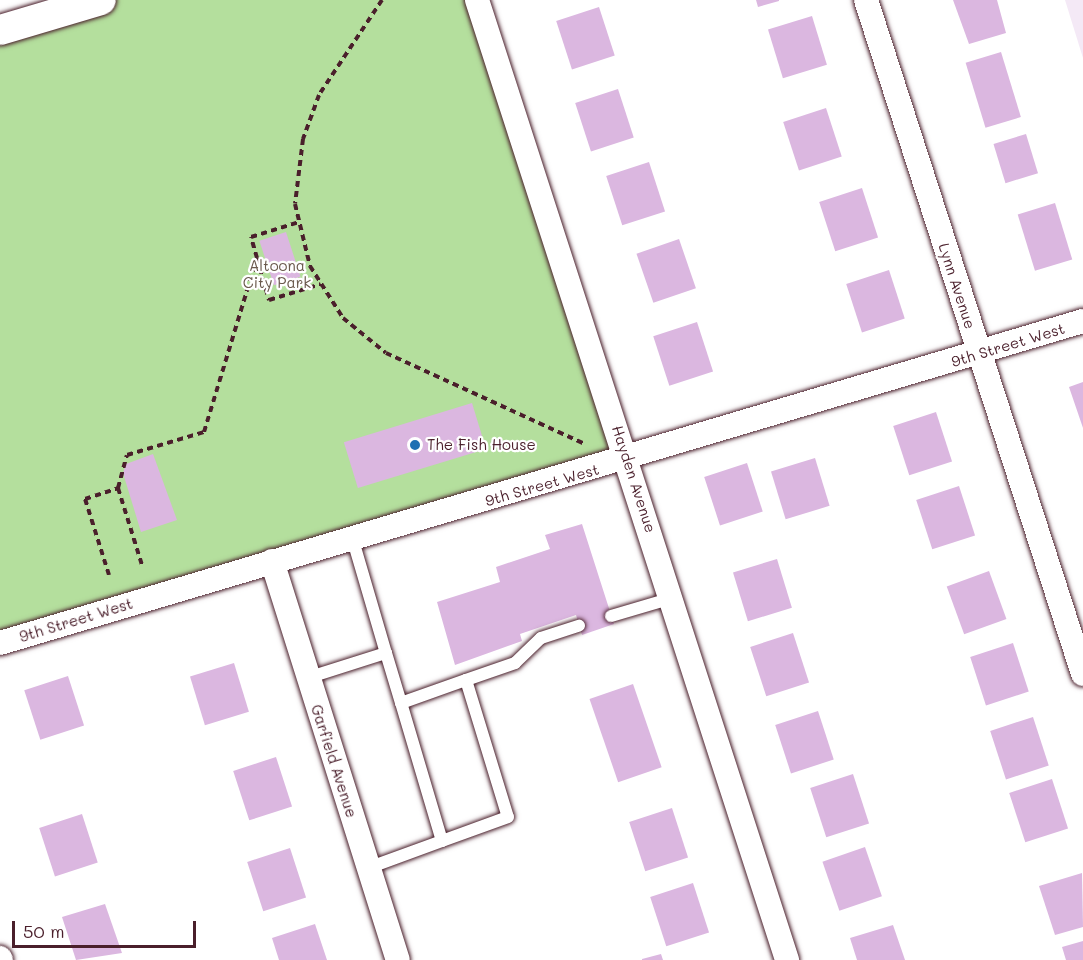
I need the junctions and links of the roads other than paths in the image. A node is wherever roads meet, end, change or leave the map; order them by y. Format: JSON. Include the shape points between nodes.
{"nodes":[{"id":1,"x":477,"y":0,"type":"edge"},
{"id":2,"x":866,"y":0,"type":"edge"},
{"id":3,"x":89,"y":2,"type":"edge"},
{"id":4,"x":0,"y":30,"type":"edge"},
{"id":5,"x":1083,"y":321,"type":"edge"},
{"id":6,"x":978,"y":354,"type":"junction"},
{"id":7,"x":628,"y":460,"type":"junction"},
{"id":8,"x":352,"y":537,"type":"junction"},
{"id":9,"x":272,"y":561,"type":"junction"},
{"id":10,"x":672,"y":598,"type":"junction"},
{"id":11,"x":611,"y":616,"type":"dead end"},
{"id":12,"x":579,"y":626,"type":"dead end"},
{"id":13,"x":0,"y":643,"type":"edge"},
{"id":14,"x":386,"y":653,"type":"junction"},
{"id":15,"x":1083,"y":674,"type":"edge"},
{"id":16,"x":307,"y":678,"type":"junction"},
{"id":17,"x":466,"y":680,"type":"junction"},
{"id":18,"x":401,"y":703,"type":"junction"},
{"id":19,"x":442,"y":841,"type":"junction"},
{"id":20,"x":368,"y":868,"type":"junction"},
{"id":21,"x":398,"y":960,"type":"edge"},
{"id":22,"x":787,"y":960,"type":"edge"}],
"edges":[{"from":1,"to":7,"type":"street","name":"Hayden Avenue"},
{"from":2,"to":6,"type":"street","name":"Lynn Avenue"},
{"from":3,"to":4,"type":"street"},
{"from":5,"to":6,"type":"street","name":"9th Street West"},
{"from":6,"to":7,"type":"street","name":"9th Street West"},
{"from":6,"to":15,"type":"street","name":"Lynn Avenue"},
{"from":7,"to":8,"type":"street","name":"9th Street West"},
{"from":7,"to":10,"type":"street","name":"Hayden Avenue"},
{"from":8,"to":9,"type":"street","name":"9th Street West"},
{"from":8,"to":14,"type":"lane"},
{"from":9,"to":13,"type":"street","name":"9th Street West"},
{"from":9,"to":16,"type":"street","name":"Garfield Avenue"},
{"from":10,"to":11,"type":"lane"},
{"from":10,"to":22,"type":"street","name":"Hayden Avenue"},
{"from":12,"to":17,"type":"lane","via":[[541,638],[515,663]]},
{"from":14,"to":16,"type":"lane"},
{"from":14,"to":18,"type":"lane"},
{"from":16,"to":20,"type":"street","name":"Garfield Avenue"},
{"from":17,"to":18,"type":"lane"},
{"from":17,"to":19,"type":"lane","via":[[508,817]]},
{"from":18,"to":19,"type":"lane"},
{"from":19,"to":20,"type":"lane"},
{"from":20,"to":21,"type":"street","name":"Garfield Avenue"}]}
